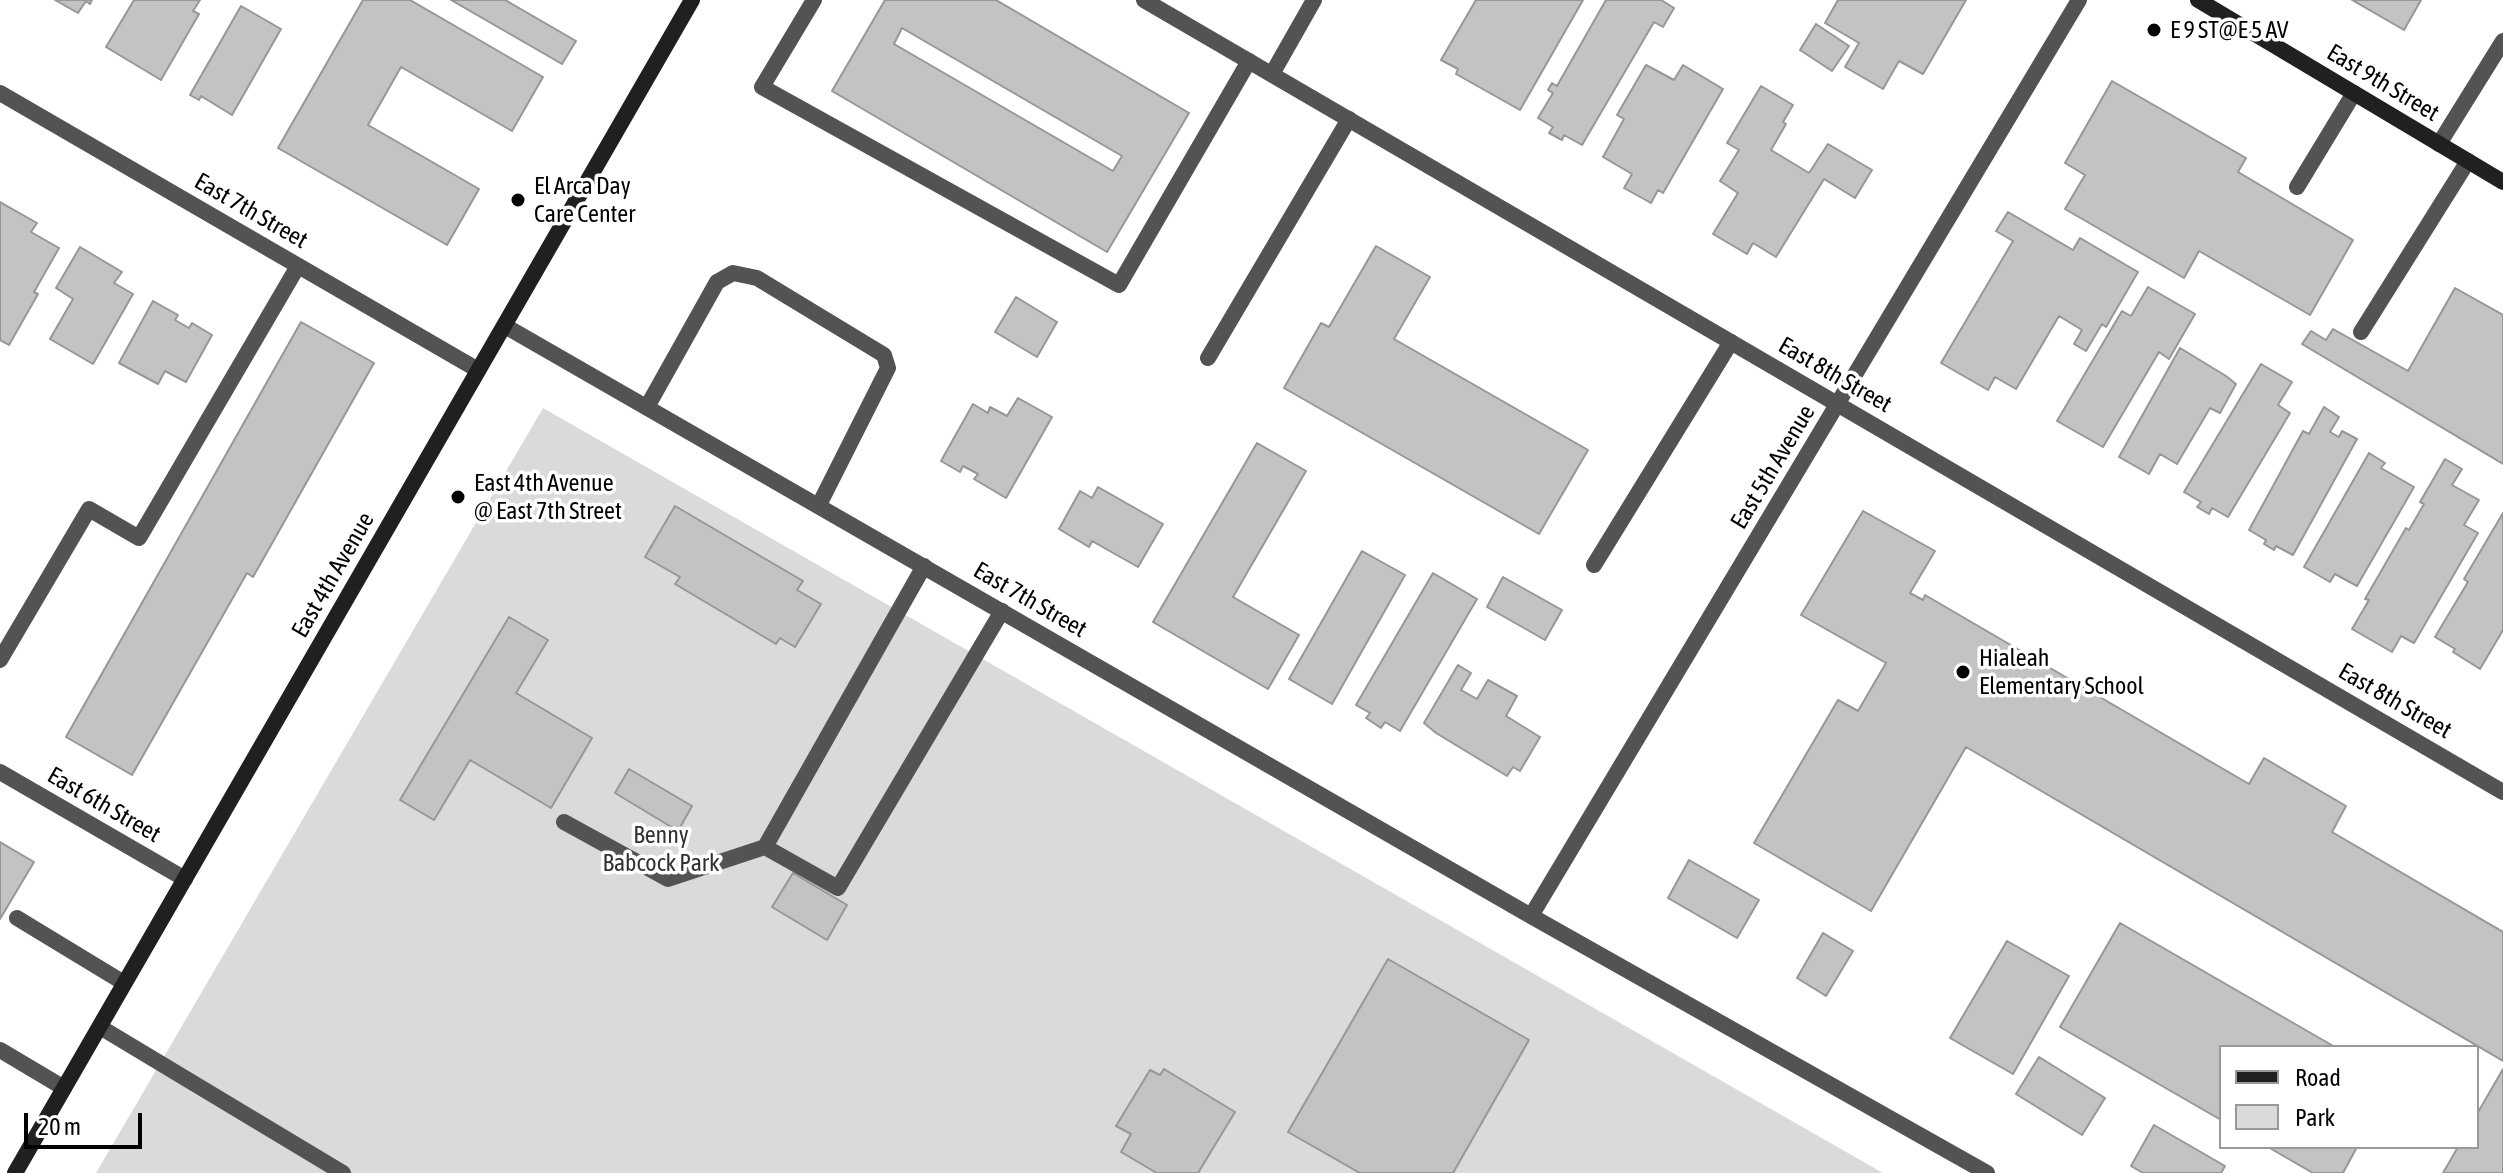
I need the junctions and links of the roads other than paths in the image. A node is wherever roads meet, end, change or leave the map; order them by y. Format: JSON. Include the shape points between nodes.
{"nodes":[{"id":1,"x":692,"y":0,"type":"edge"},
{"id":2,"x":814,"y":0,"type":"edge"},
{"id":3,"x":1144,"y":0,"type":"edge"},
{"id":4,"x":1314,"y":0,"type":"edge"},
{"id":5,"x":2079,"y":0,"type":"edge"},
{"id":6,"x":2198,"y":0,"type":"edge"},
{"id":7,"x":2503,"y":41,"type":"edge"},
{"id":8,"x":1249,"y":61,"type":"junction"},
{"id":9,"x":1272,"y":74,"type":"junction"},
{"id":10,"x":0,"y":93,"type":"edge"},
{"id":11,"x":2354,"y":93,"type":"junction"},
{"id":12,"x":1349,"y":119,"type":"junction"},
{"id":13,"x":2439,"y":144,"type":"junction"},
{"id":14,"x":2468,"y":161,"type":"junction"},
{"id":15,"x":2503,"y":182,"type":"edge"},
{"id":16,"x":2297,"y":187,"type":"dead end"},
{"id":17,"x":298,"y":266,"type":"junction"},
{"id":18,"x":505,"y":326,"type":"junction"},
{"id":19,"x":2361,"y":332,"type":"dead end"},
{"id":20,"x":1731,"y":342,"type":"junction"},
{"id":21,"x":1208,"y":358,"type":"dead end"},
{"id":22,"x":478,"y":370,"type":"junction"},
{"id":23,"x":1838,"y":405,"type":"junction"},
{"id":24,"x":647,"y":407,"type":"junction"},
{"id":25,"x":819,"y":505,"type":"junction"},
{"id":26,"x":1594,"y":565,"type":"dead end"},
{"id":27,"x":924,"y":566,"type":"junction"},
{"id":28,"x":1002,"y":611,"type":"junction"},
{"id":29,"x":0,"y":660,"type":"edge"},
{"id":30,"x":0,"y":772,"type":"edge"},
{"id":31,"x":2503,"y":792,"type":"edge"},
{"id":32,"x":564,"y":822,"type":"dead end"},
{"id":33,"x":765,"y":847,"type":"junction"},
{"id":34,"x":185,"y":879,"type":"junction"},
{"id":35,"x":1531,"y":916,"type":"junction"},
{"id":36,"x":17,"y":918,"type":"dead end"},
{"id":37,"x":124,"y":983,"type":"junction"},
{"id":38,"x":100,"y":1027,"type":"junction"},
{"id":39,"x":0,"y":1050,"type":"edge"},
{"id":40,"x":64,"y":1088,"type":"junction"},
{"id":41,"x":15,"y":1173,"type":"edge"},
{"id":42,"x":343,"y":1173,"type":"edge"},
{"id":43,"x":1987,"y":1173,"type":"edge"}],
"edges":[{"from":1,"to":18,"type":"main road","name":"East 4th Avenue"},
{"from":2,"to":8,"type":"street","via":[[762,87],[1119,285]]},
{"from":3,"to":8,"type":"street","name":"East 8th Street"},
{"from":4,"to":9,"type":"street"},
{"from":5,"to":23,"type":"street","name":"East 5th Avenue"},
{"from":6,"to":11,"type":"main road","name":"East 9th Street"},
{"from":7,"to":13,"type":"street"},
{"from":8,"to":9,"type":"street","name":"East 8th Street"},
{"from":9,"to":12,"type":"street","name":"East 8th Street"},
{"from":10,"to":17,"type":"street","name":"East 7th Street"},
{"from":11,"to":13,"type":"main road","name":"East 9th Street"},
{"from":11,"to":16,"type":"street"},
{"from":12,"to":20,"type":"street","name":"East 8th Street"},
{"from":12,"to":21,"type":"street"},
{"from":13,"to":14,"type":"main road","name":"East 9th Street"},
{"from":14,"to":15,"type":"main road","name":"East 9th Street"},
{"from":14,"to":19,"type":"street"},
{"from":17,"to":22,"type":"street","name":"East 7th Street"},
{"from":17,"to":29,"type":"street","via":[[139,538],[89,509]]},
{"from":18,"to":22,"type":"main road","name":"East 4th Avenue"},
{"from":18,"to":24,"type":"street","name":"East 7th Street"},
{"from":20,"to":23,"type":"street","name":"East 8th Street"},
{"from":20,"to":26,"type":"street"},
{"from":22,"to":34,"type":"main road","name":"East 4th Avenue"},
{"from":23,"to":31,"type":"street","name":"East 8th Street"},
{"from":23,"to":35,"type":"street","name":"East 5th Avenue"},
{"from":24,"to":25,"type":"street","name":"East 7th Street"},
{"from":24,"to":25,"type":"street","via":[[717,282],[733,273],[757,278],[884,355],[888,368]]},
{"from":25,"to":27,"type":"street","name":"East 7th Street"},
{"from":27,"to":28,"type":"street","name":"East 7th Street"},
{"from":27,"to":33,"type":"street"},
{"from":28,"to":33,"type":"street","via":[[838,888]]},
{"from":28,"to":35,"type":"street","name":"East 7th Street"},
{"from":30,"to":34,"type":"street","name":"East 6th Street"},
{"from":32,"to":33,"type":"street","via":[[668,879]]},
{"from":34,"to":37,"type":"main road","name":"East 4th Avenue"},
{"from":35,"to":43,"type":"street","name":"East 7th Street"},
{"from":36,"to":37,"type":"street"},
{"from":37,"to":38,"type":"main road","name":"East 4th Avenue"},
{"from":38,"to":40,"type":"main road","name":"East 4th Avenue"},
{"from":38,"to":42,"type":"street"},
{"from":39,"to":40,"type":"street"},
{"from":40,"to":41,"type":"main road","name":"East 4th Avenue"}]}
